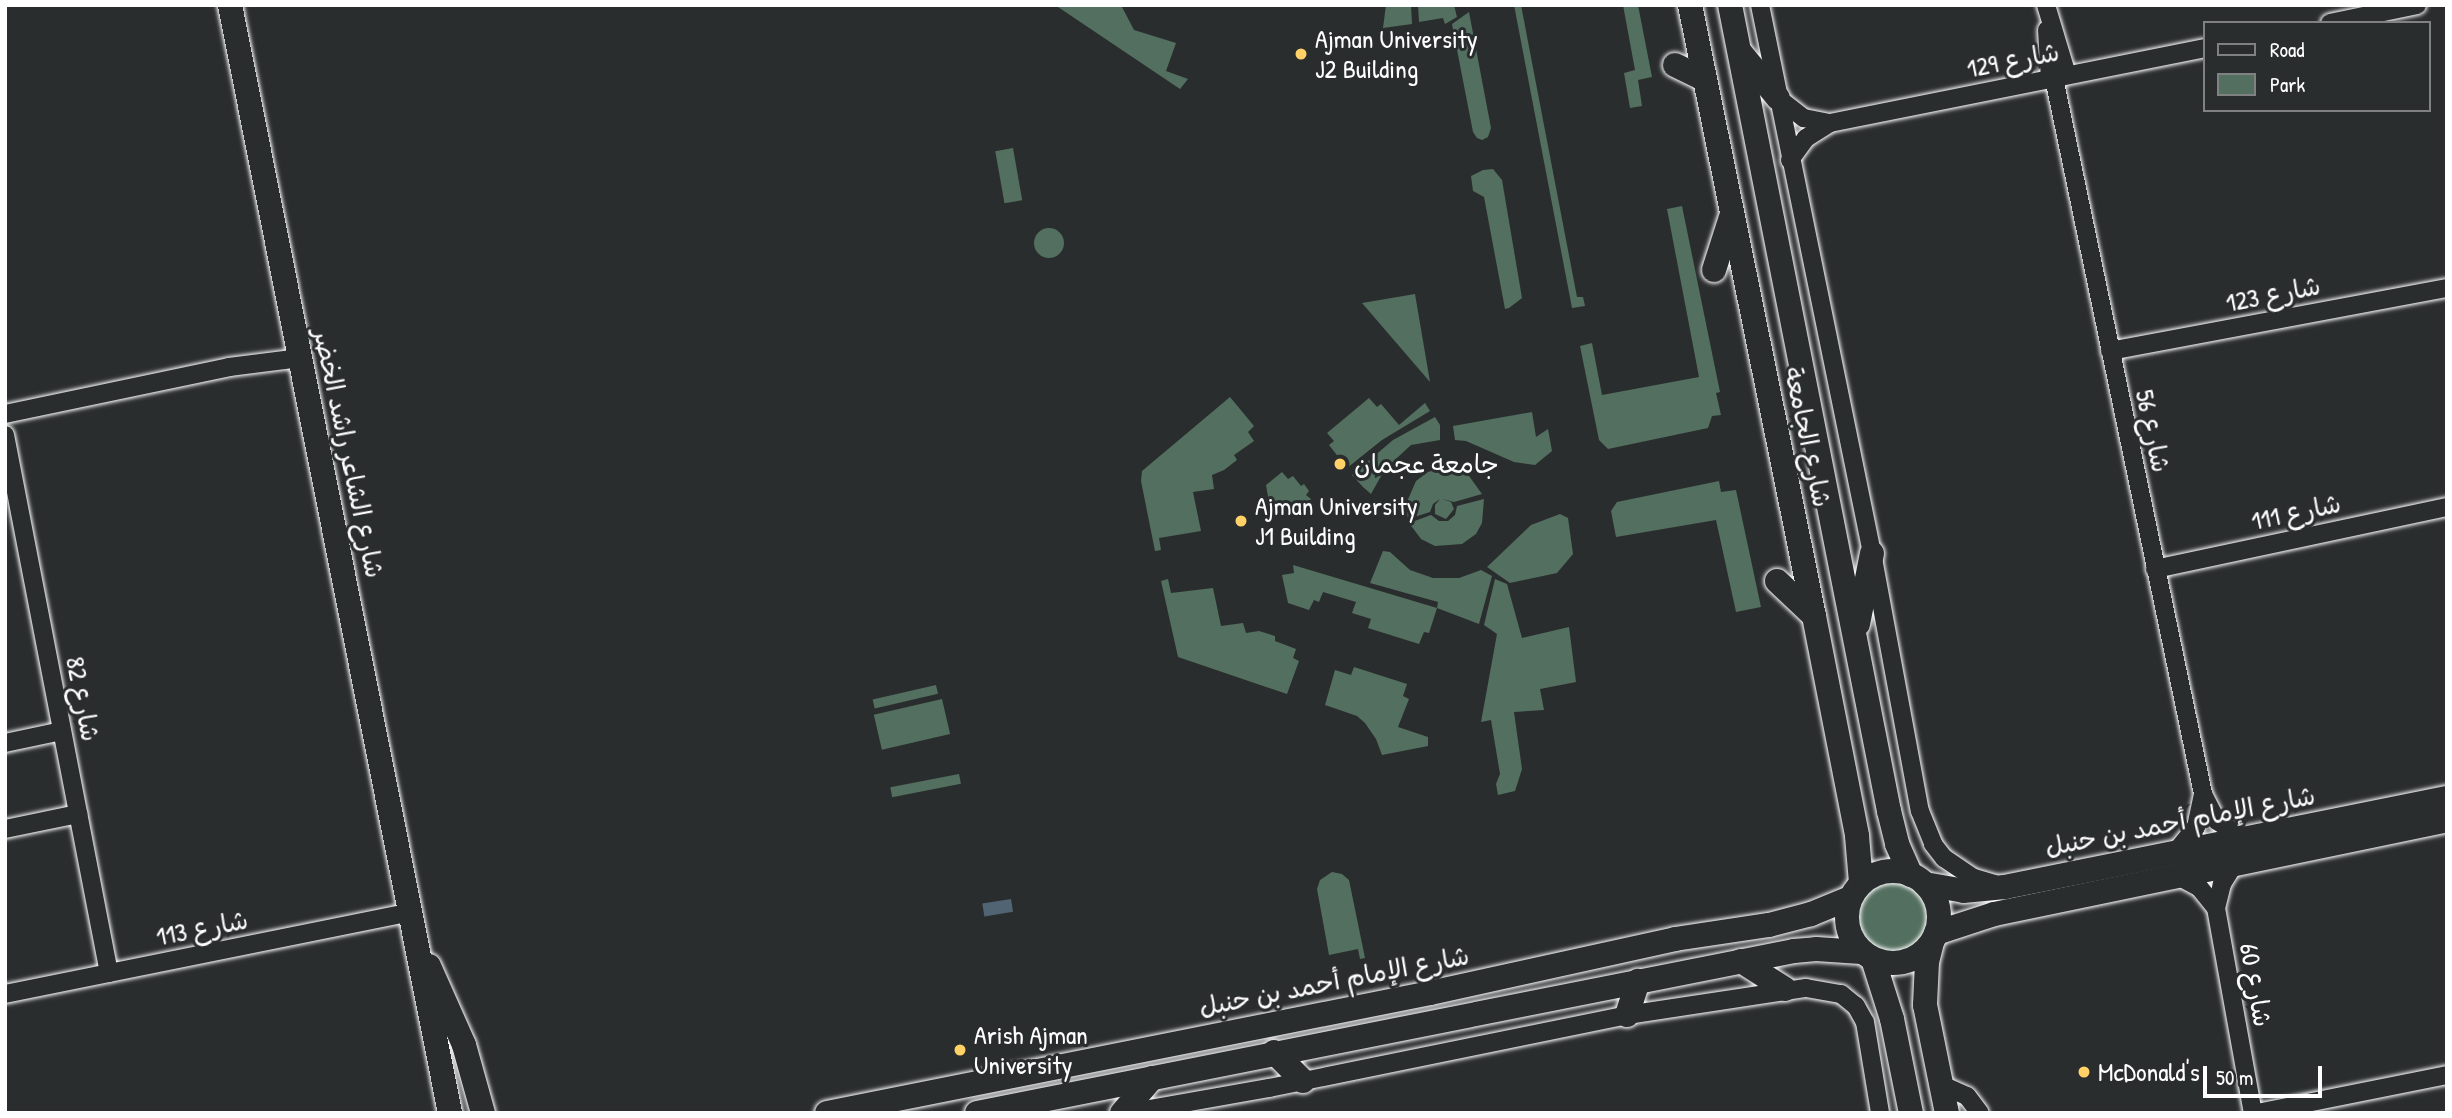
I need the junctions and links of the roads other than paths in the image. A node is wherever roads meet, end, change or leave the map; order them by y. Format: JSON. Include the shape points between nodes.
{"nodes":[{"id":1,"x":230,"y":5,"type":"edge"},
{"id":2,"x":1690,"y":5,"type":"edge"},
{"id":3,"x":1730,"y":5,"type":"edge"},
{"id":4,"x":1760,"y":5,"type":"edge"},
{"id":5,"x":2417,"y":5,"type":"edge"},
{"id":6,"x":2048,"y":13,"type":"edge"},
{"id":7,"x":2340,"y":21,"type":"edge"},
{"id":8,"x":2204,"y":48,"type":"edge"},
{"id":9,"x":1739,"y":50,"type":"junction"},
{"id":10,"x":1675,"y":65,"type":"dead end"},
{"id":11,"x":2057,"y":77,"type":"junction"},
{"id":12,"x":1704,"y":79,"type":"junction"},
{"id":13,"x":1778,"y":98,"type":"junction"},
{"id":14,"x":1830,"y":123,"type":"junction"},
{"id":15,"x":1790,"y":160,"type":"junction"},
{"id":16,"x":1731,"y":216,"type":"junction"},
{"id":17,"x":1714,"y":270,"type":"dead end"},
{"id":18,"x":2447,"y":288,"type":"edge"},
{"id":19,"x":2110,"y":351,"type":"junction"},
{"id":20,"x":298,"y":352,"type":"junction"},
{"id":21,"x":101,"y":393,"type":"junction"},
{"id":22,"x":5,"y":405,"type":"edge"},
{"id":23,"x":5,"y":414,"type":"edge"},
{"id":24,"x":5,"y":435,"type":"edge"},
{"id":25,"x":2447,"y":507,"type":"edge"},
{"id":26,"x":1872,"y":553,"type":"junction"},
{"id":27,"x":2155,"y":569,"type":"junction"},
{"id":28,"x":1776,"y":581,"type":"dead end"},
{"id":29,"x":1814,"y":616,"type":"junction"},
{"id":30,"x":1855,"y":635,"type":"junction"},
{"id":31,"x":62,"y":731,"type":"junction"},
{"id":32,"x":5,"y":743,"type":"edge"},
{"id":33,"x":2203,"y":794,"type":"junction"},
{"id":34,"x":2447,"y":798,"type":"edge"},
{"id":35,"x":78,"y":814,"type":"junction"},
{"id":36,"x":2447,"y":820,"type":"edge"},
{"id":37,"x":6,"y":827,"type":"edge"},
{"id":38,"x":2243,"y":838,"type":"junction"},
{"id":39,"x":2235,"y":863,"type":"junction"},
{"id":40,"x":2174,"y":864,"type":"junction"},
{"id":41,"x":1918,"y":879,"type":"junction"},
{"id":42,"x":2005,"y":887,"type":"junction"},
{"id":43,"x":1856,"y":890,"type":"junction"},
{"id":44,"x":2216,"y":908,"type":"junction"},
{"id":45,"x":408,"y":913,"type":"junction"},
{"id":46,"x":1934,"y":937,"type":"junction"},
{"id":47,"x":1867,"y":956,"type":"junction"},
{"id":48,"x":1741,"y":961,"type":"junction"},
{"id":49,"x":109,"y":973,"type":"junction"},
{"id":50,"x":1638,"y":981,"type":"junction"},
{"id":51,"x":1785,"y":989,"type":"junction"},
{"id":52,"x":5,"y":994,"type":"edge"},
{"id":53,"x":1627,"y":1015,"type":"junction"},
{"id":54,"x":1274,"y":1052,"type":"junction"},
{"id":55,"x":2447,"y":1075,"type":"edge"},
{"id":56,"x":1152,"y":1078,"type":"junction"},
{"id":57,"x":1303,"y":1081,"type":"junction"},
{"id":58,"x":1942,"y":1085,"type":"junction"},
{"id":59,"x":1906,"y":1087,"type":"junction"},
{"id":60,"x":450,"y":1113,"type":"edge"},
{"id":61,"x":483,"y":1113,"type":"edge"},
{"id":62,"x":827,"y":1113,"type":"edge"},
{"id":63,"x":977,"y":1113,"type":"edge"},
{"id":64,"x":1124,"y":1113,"type":"edge"},
{"id":65,"x":1880,"y":1113,"type":"edge"},
{"id":66,"x":1898,"y":1113,"type":"edge"},
{"id":67,"x":1911,"y":1113,"type":"edge"},
{"id":68,"x":1947,"y":1113,"type":"edge"},
{"id":69,"x":1980,"y":1113,"type":"edge"},
{"id":70,"x":2255,"y":1113,"type":"edge"}],
"edges":[{"from":1,"to":20,"type":"street","name":"شارع الشاعر راشد الخضر"},
{"from":2,"to":12,"type":"street","name":"شارع الجامعة"},
{"from":3,"to":9,"type":"street","name":"شارع الجامعة"},
{"from":4,"to":13,"type":"street"},
{"from":5,"to":7,"type":"street"},
{"from":6,"to":11,"type":"street","name":"شارع 56","via":[[2046,31]]},
{"from":8,"to":11,"type":"street","name":"شارع 129"},
{"from":9,"to":13,"type":"street"},
{"from":9,"to":30,"type":"street","name":"شارع الجامعة"},
{"from":10,"to":12,"type":"street"},
{"from":11,"to":14,"type":"street","name":"شارع 129"},
{"from":11,"to":19,"type":"street","name":"شارع 56"},
{"from":12,"to":16,"type":"street","name":"شارع الجامعة"},
{"from":13,"to":14,"type":"street","name":"شارع 129","via":[[1804,118]]},
{"from":13,"to":15,"type":"street"},
{"from":14,"to":15,"type":"street","name":"شارع 129","via":[[1806,138]]},
{"from":15,"to":26,"type":"street"},
{"from":16,"to":17,"type":"street"},
{"from":16,"to":29,"type":"street","name":"شارع الجامعة"},
{"from":18,"to":19,"type":"street","name":"شارع 123"},
{"from":19,"to":27,"type":"street","name":"شارع 56"},
{"from":20,"to":21,"type":"street","via":[[252,357],[229,367]]},
{"from":20,"to":45,"type":"street","name":"شارع الشاعر راشد الخضر"},
{"from":21,"to":22,"type":"street"},
{"from":21,"to":23,"type":"street"},
{"from":24,"to":31,"type":"street","name":"شارع 82"},
{"from":25,"to":27,"type":"street","name":"شارع 111"},
{"from":26,"to":30,"type":"street"},
{"from":26,"to":42,"type":"street","via":[[1925,828],[1939,851],[1958,869]]},
{"from":27,"to":33,"type":"street","name":"شارع 56"},
{"from":28,"to":29,"type":"street"},
{"from":29,"to":43,"type":"street","name":"شارع الجامعة","via":[[1857,836]]},
{"from":30,"to":41,"type":"street","name":"شارع الجامعة","via":[[1892,828]]},
{"from":31,"to":32,"type":"street"},
{"from":31,"to":35,"type":"street","name":"شارع 82"},
{"from":33,"to":38,"type":"street","name":"شارع 56","via":[[2217,821]]},
{"from":33,"to":40,"type":"street","name":"شارع 56","via":[[2196,827]]},
{"from":34,"to":38,"type":"street","name":"شارع الإمام أحمد بن حنبل"},
{"from":35,"to":37,"type":"street"},
{"from":35,"to":49,"type":"street","name":"شارع 82"},
{"from":36,"to":39,"type":"street","name":"شارع الإمام أحمد بن حنبل"},
{"from":38,"to":40,"type":"street","name":"شارع الإمام أحمد بن حنبل"},
{"from":39,"to":40,"type":"street","name":"شارع الإمام أحمد بن حنبل"},
{"from":39,"to":44,"type":"street","name":"شارع 60","via":[[2222,884]]},
{"from":40,"to":42,"type":"street","name":"شارع الإمام أحمد بن حنبل"},
{"from":40,"to":44,"type":"street"},
{"from":40,"to":46,"type":"street","name":"شارع الإمام أحمد بن حنبل","via":[[1974,918]]},
{"from":41,"to":42,"type":"street","name":"شارع الإمام أحمد بن حنبل","via":[[1963,891]]},
{"from":41,"to":43,"type":"street","via":[[1891,871]]},
{"from":41,"to":46,"type":"street","via":[[1931,892],[1939,912]]},
{"from":43,"to":47,"type":"street","via":[[1847,927]]},
{"from":43,"to":62,"type":"street","name":"شارع الإمام أحمد بن حنبل","via":[[1811,914],[1769,925],[1675,939],[1430,993]]},
{"from":44,"to":70,"type":"street","name":"شارع 60"},
{"from":45,"to":49,"type":"street","name":"شارع 113"},
{"from":45,"to":60,"type":"street","name":"شارع الشاعر راشد الخضر"},
{"from":45,"to":61,"type":"street","name":"شارع الشاعر راشد الخضر","via":[[464,1045]]},
{"from":46,"to":47,"type":"street","via":[[1923,952],[1899,963]]},
{"from":46,"to":58,"type":"street","via":[[1927,962],[1925,1005]]},
{"from":47,"to":48,"type":"street","via":[[1816,948]]},
{"from":47,"to":59,"type":"street","via":[[1887,999]]},
{"from":48,"to":50,"type":"street"},
{"from":48,"to":51,"type":"street"},
{"from":49,"to":52,"type":"street","name":"شارع 113"},
{"from":50,"to":53,"type":"street"},
{"from":50,"to":54,"type":"street"},
{"from":51,"to":53,"type":"street"},
{"from":51,"to":65,"type":"street","via":[[1823,989],[1841,994],[1856,1006],[1865,1022]]},
{"from":53,"to":57,"type":"street"},
{"from":54,"to":56,"type":"street"},
{"from":54,"to":57,"type":"street"},
{"from":55,"to":70,"type":"street"},
{"from":56,"to":63,"type":"street"},
{"from":56,"to":64,"type":"street"},
{"from":57,"to":64,"type":"street"},
{"from":58,"to":68,"type":"street"},
{"from":58,"to":69,"type":"street","via":[[1967,1096]]},
{"from":59,"to":66,"type":"street"},
{"from":59,"to":67,"type":"street"}]}
